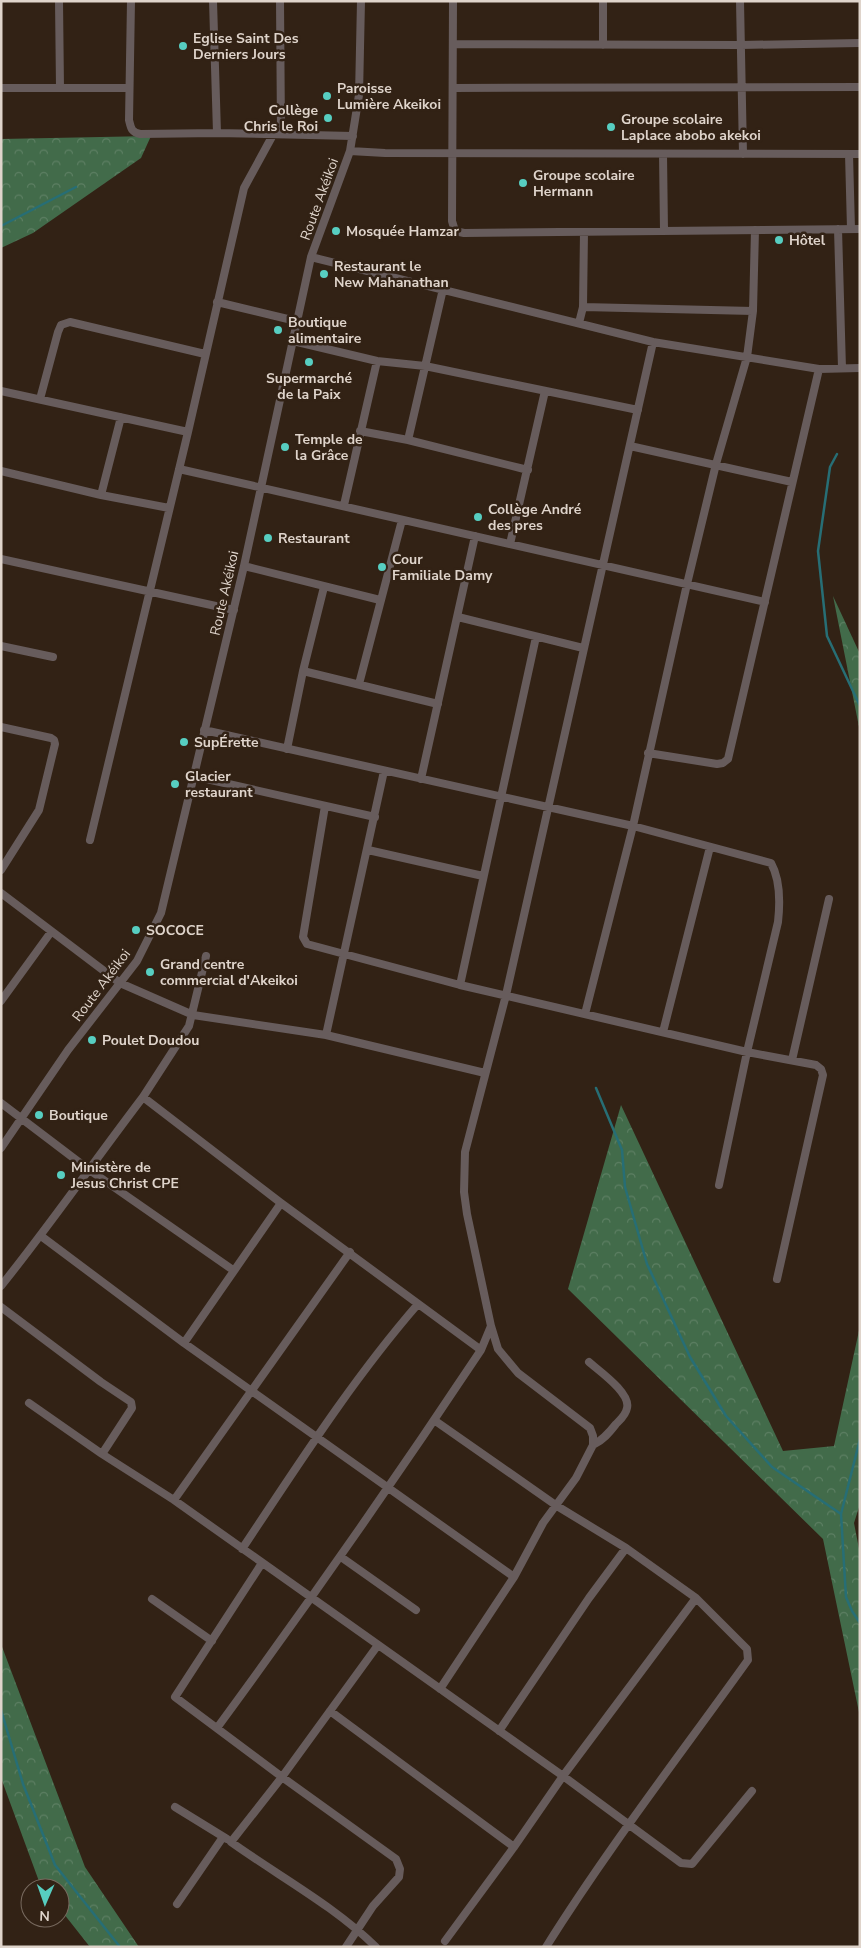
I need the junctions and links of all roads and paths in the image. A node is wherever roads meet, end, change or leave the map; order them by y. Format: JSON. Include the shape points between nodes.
{"nodes":[{"id":1,"x":59,"y":1,"type":"edge"},
{"id":2,"x":130,"y":1,"type":"edge"},
{"id":3,"x":213,"y":1,"type":"edge"},
{"id":4,"x":280,"y":1,"type":"edge"},
{"id":5,"x":361,"y":1,"type":"edge"},
{"id":6,"x":453,"y":1,"type":"edge"},
{"id":7,"x":603,"y":1,"type":"edge"},
{"id":8,"x":740,"y":1,"type":"edge"},
{"id":9,"x":860,"y":43,"type":"edge"},
{"id":10,"x":453,"y":44,"type":"junction"},
{"id":11,"x":603,"y":45,"type":"junction"},
{"id":12,"x":741,"y":45,"type":"junction"},
{"id":13,"x":741,"y":87,"type":"junction"},
{"id":14,"x":860,"y":87,"type":"edge"},
{"id":15,"x":1,"y":88,"type":"edge"},
{"id":16,"x":60,"y":88,"type":"junction"},
{"id":17,"x":129,"y":88,"type":"junction"},
{"id":18,"x":453,"y":88,"type":"junction"},
{"id":19,"x":217,"y":133,"type":"junction"},
{"id":20,"x":277,"y":133,"type":"junction"},
{"id":21,"x":354,"y":136,"type":"junction"},
{"id":22,"x":350,"y":151,"type":"junction"},
{"id":23,"x":453,"y":153,"type":"junction"},
{"id":24,"x":663,"y":154,"type":"junction"},
{"id":25,"x":742,"y":154,"type":"junction"},
{"id":26,"x":849,"y":154,"type":"junction"},
{"id":27,"x":860,"y":154,"type":"edge"},
{"id":28,"x":838,"y":229,"type":"junction"},
{"id":29,"x":850,"y":229,"type":"junction"},
{"id":30,"x":860,"y":229,"type":"edge"},
{"id":31,"x":755,"y":230,"type":"junction"},
{"id":32,"x":664,"y":231,"type":"junction"},
{"id":33,"x":584,"y":232,"type":"junction"},
{"id":34,"x":312,"y":257,"type":"junction"},
{"id":35,"x":443,"y":289,"type":"junction"},
{"id":36,"x":217,"y":302,"type":"junction"},
{"id":37,"x":583,"y":307,"type":"junction"},
{"id":38,"x":753,"y":311,"type":"junction"},
{"id":39,"x":296,"y":321,"type":"junction"},
{"id":40,"x":579,"y":323,"type":"junction"},
{"id":41,"x":293,"y":341,"type":"junction"},
{"id":42,"x":653,"y":342,"type":"junction"},
{"id":43,"x":205,"y":354,"type":"junction"},
{"id":44,"x":747,"y":357,"type":"junction"},
{"id":45,"x":376,"y":361,"type":"junction"},
{"id":46,"x":425,"y":366,"type":"junction"},
{"id":47,"x":842,"y":368,"type":"junction"},
{"id":48,"x":860,"y":368,"type":"edge"},
{"id":49,"x":819,"y":369,"type":"junction"},
{"id":50,"x":1,"y":391,"type":"edge"},
{"id":51,"x":545,"y":391,"type":"junction"},
{"id":52,"x":40,"y":399,"type":"junction"},
{"id":53,"x":638,"y":410,"type":"junction"},
{"id":54,"x":121,"y":418,"type":"junction"},
{"id":55,"x":360,"y":431,"type":"junction"},
{"id":56,"x":188,"y":432,"type":"junction"},
{"id":57,"x":408,"y":440,"type":"junction"},
{"id":58,"x":630,"y":446,"type":"junction"},
{"id":59,"x":716,"y":464,"type":"junction"},
{"id":60,"x":179,"y":469,"type":"junction"},
{"id":61,"x":528,"y":470,"type":"junction"},
{"id":62,"x":1,"y":471,"type":"edge"},
{"id":63,"x":792,"y":482,"type":"junction"},
{"id":64,"x":262,"y":487,"type":"junction"},
{"id":65,"x":101,"y":495,"type":"junction"},
{"id":66,"x":344,"y":505,"type":"junction"},
{"id":67,"x":169,"y":508,"type":"junction"},
{"id":68,"x":402,"y":520,"type":"junction"},
{"id":69,"x":475,"y":536,"type":"junction"},
{"id":70,"x":510,"y":544,"type":"junction"},
{"id":71,"x":1,"y":559,"type":"edge"},
{"id":72,"x":244,"y":566,"type":"junction"},
{"id":73,"x":602,"y":566,"type":"junction"},
{"id":74,"x":686,"y":584,"type":"junction"},
{"id":75,"x":324,"y":587,"type":"junction"},
{"id":76,"x":148,"y":592,"type":"junction"},
{"id":77,"x":380,"y":600,"type":"junction"},
{"id":78,"x":765,"y":602,"type":"junction"},
{"id":79,"x":234,"y":610,"type":"junction"},
{"id":80,"x":458,"y":617,"type":"junction"},
{"id":81,"x":536,"y":636,"type":"junction"},
{"id":82,"x":1,"y":646,"type":"edge"},
{"id":83,"x":583,"y":648,"type":"junction"},
{"id":84,"x":53,"y":657,"type":"dead end"},
{"id":85,"x":303,"y":670,"type":"junction"},
{"id":86,"x":359,"y":684,"type":"junction"},
{"id":87,"x":438,"y":704,"type":"junction"},
{"id":88,"x":1,"y":727,"type":"edge"},
{"id":89,"x":204,"y":730,"type":"junction"},
{"id":90,"x":287,"y":749,"type":"junction"},
{"id":91,"x":648,"y":753,"type":"junction"},
{"id":92,"x":384,"y":771,"type":"junction"},
{"id":93,"x":193,"y":776,"type":"junction"},
{"id":94,"x":421,"y":779,"type":"junction"},
{"id":95,"x":500,"y":797,"type":"junction"},
{"id":96,"x":325,"y":806,"type":"junction"},
{"id":97,"x":548,"y":808,"type":"junction"},
{"id":98,"x":375,"y":817,"type":"junction"},
{"id":99,"x":633,"y":826,"type":"junction"},
{"id":100,"x":90,"y":840,"type":"dead end"},
{"id":101,"x":710,"y":847,"type":"junction"},
{"id":102,"x":368,"y":850,"type":"junction"},
{"id":103,"x":1,"y":870,"type":"edge"},
{"id":104,"x":483,"y":876,"type":"junction"},
{"id":105,"x":1,"y":894,"type":"edge"},
{"id":106,"x":829,"y":899,"type":"dead end"},
{"id":107,"x":51,"y":932,"type":"junction"},
{"id":108,"x":345,"y":955,"type":"junction"},
{"id":109,"x":206,"y":956,"type":"dead end"},
{"id":110,"x":120,"y":983,"type":"junction"},
{"id":111,"x":460,"y":985,"type":"junction"},
{"id":112,"x":506,"y":995,"type":"junction"},
{"id":113,"x":1,"y":1001,"type":"edge"},
{"id":114,"x":585,"y":1014,"type":"junction"},
{"id":115,"x":193,"y":1015,"type":"junction"},
{"id":116,"x":663,"y":1032,"type":"junction"},
{"id":117,"x":326,"y":1035,"type":"junction"},
{"id":118,"x":747,"y":1052,"type":"junction"},
{"id":119,"x":792,"y":1060,"type":"junction"},
{"id":120,"x":485,"y":1073,"type":"junction"},
{"id":121,"x":143,"y":1097,"type":"junction"},
{"id":122,"x":1,"y":1103,"type":"edge"},
{"id":123,"x":23,"y":1119,"type":"junction"},
{"id":124,"x":1,"y":1148,"type":"edge"},
{"id":125,"x":88,"y":1170,"type":"junction"},
{"id":126,"x":719,"y":1185,"type":"dead end"},
{"id":127,"x":281,"y":1203,"type":"junction"},
{"id":128,"x":41,"y":1236,"type":"junction"},
{"id":129,"x":350,"y":1252,"type":"junction"},
{"id":130,"x":233,"y":1270,"type":"junction"},
{"id":131,"x":777,"y":1279,"type":"dead end"},
{"id":132,"x":1,"y":1286,"type":"edge"},
{"id":133,"x":418,"y":1304,"type":"junction"},
{"id":134,"x":1,"y":1307,"type":"edge"},
{"id":135,"x":492,"y":1326,"type":"junction"},
{"id":136,"x":184,"y":1344,"type":"junction"},
{"id":137,"x":481,"y":1350,"type":"junction"},
{"id":138,"x":589,"y":1362,"type":"dead end"},
{"id":139,"x":251,"y":1391,"type":"junction"},
{"id":140,"x":28,"y":1404,"type":"dead end"},
{"id":141,"x":434,"y":1420,"type":"junction"},
{"id":142,"x":316,"y":1437,"type":"junction"},
{"id":143,"x":593,"y":1445,"type":"junction"},
{"id":144,"x":102,"y":1454,"type":"junction"},
{"id":145,"x":388,"y":1489,"type":"junction"},
{"id":146,"x":174,"y":1500,"type":"junction"},
{"id":147,"x":557,"y":1506,"type":"junction"},
{"id":148,"x":626,"y":1548,"type":"junction"},
{"id":149,"x":242,"y":1549,"type":"junction"},
{"id":150,"x":341,"y":1557,"type":"junction"},
{"id":151,"x":262,"y":1563,"type":"junction"},
{"id":152,"x":514,"y":1577,"type":"junction"},
{"id":153,"x":696,"y":1598,"type":"junction"},
{"id":154,"x":152,"y":1599,"type":"dead end"},
{"id":155,"x":312,"y":1599,"type":"junction"},
{"id":156,"x":416,"y":1610,"type":"dead end"},
{"id":157,"x":212,"y":1641,"type":"junction"},
{"id":158,"x":378,"y":1645,"type":"junction"},
{"id":159,"x":440,"y":1689,"type":"junction"},
{"id":160,"x":330,"y":1711,"type":"junction"},
{"id":161,"x":217,"y":1728,"type":"junction"},
{"id":162,"x":499,"y":1731,"type":"junction"},
{"id":163,"x":563,"y":1776,"type":"junction"},
{"id":164,"x":282,"y":1777,"type":"junction"},
{"id":165,"x":752,"y":1791,"type":"dead end"},
{"id":166,"x":175,"y":1808,"type":"dead end"},
{"id":167,"x":628,"y":1825,"type":"junction"},
{"id":168,"x":222,"y":1837,"type":"junction"},
{"id":169,"x":231,"y":1842,"type":"junction"},
{"id":170,"x":514,"y":1847,"type":"junction"},
{"id":171,"x":177,"y":1904,"type":"dead end"},
{"id":172,"x":358,"y":1929,"type":"junction"},
{"id":173,"x":445,"y":1941,"type":"dead end"},
{"id":174,"x":346,"y":1947,"type":"edge"},
{"id":175,"x":376,"y":1947,"type":"edge"},
{"id":176,"x":546,"y":1947,"type":"edge"}],
"edges":[{"from":1,"to":16,"type":"street"},
{"from":2,"to":17,"type":"street"},
{"from":3,"to":19,"type":"street"},
{"from":4,"to":20,"type":"street"},
{"from":5,"to":21,"type":"street","name":"Route Akéikoi","via":[[359,95]]},
{"from":6,"to":10,"type":"street"},
{"from":7,"to":11,"type":"street"},
{"from":8,"to":12,"type":"street"},
{"from":9,"to":12,"type":"street"},
{"from":10,"to":11,"type":"street"},
{"from":10,"to":18,"type":"street"},
{"from":11,"to":12,"type":"street"},
{"from":12,"to":13,"type":"street"},
{"from":13,"to":14,"type":"street"},
{"from":13,"to":18,"type":"street"},
{"from":13,"to":25,"type":"street"},
{"from":15,"to":16,"type":"street"},
{"from":16,"to":17,"type":"street"},
{"from":17,"to":19,"type":"street","via":[[129,120],[135,133]]},
{"from":18,"to":23,"type":"street"},
{"from":19,"to":20,"type":"street"},
{"from":20,"to":21,"type":"street"},
{"from":20,"to":36,"type":"street","via":[[244,188]]},
{"from":21,"to":22,"type":"street","name":"Route Akéikoi"},
{"from":22,"to":23,"type":"street"},
{"from":22,"to":34,"type":"street","name":"Route Akéikoi"},
{"from":23,"to":24,"type":"street"},
{"from":23,"to":33,"type":"street","via":[[452,221],[455,231]]},
{"from":24,"to":25,"type":"street"},
{"from":24,"to":32,"type":"street"},
{"from":25,"to":26,"type":"street"},
{"from":26,"to":27,"type":"street"},
{"from":26,"to":29,"type":"street"},
{"from":28,"to":29,"type":"street"},
{"from":28,"to":31,"type":"street"},
{"from":28,"to":47,"type":"street"},
{"from":29,"to":30,"type":"street"},
{"from":31,"to":32,"type":"street"},
{"from":31,"to":38,"type":"street"},
{"from":32,"to":33,"type":"street"},
{"from":33,"to":37,"type":"street"},
{"from":34,"to":35,"type":"street"},
{"from":34,"to":39,"type":"street","name":"Route Akéikoi"},
{"from":35,"to":40,"type":"street"},
{"from":35,"to":46,"type":"street"},
{"from":36,"to":39,"type":"street"},
{"from":36,"to":43,"type":"street"},
{"from":37,"to":38,"type":"street"},
{"from":37,"to":40,"type":"street"},
{"from":38,"to":44,"type":"street"},
{"from":39,"to":41,"type":"street","name":"Route Akéikoi"},
{"from":40,"to":42,"type":"street"},
{"from":41,"to":45,"type":"street"},
{"from":41,"to":64,"type":"street","name":"Route Akéikoi"},
{"from":42,"to":44,"type":"street"},
{"from":42,"to":53,"type":"street"},
{"from":43,"to":52,"type":"street","via":[[70,322],[61,325],[58,332]]},
{"from":43,"to":56,"type":"street"},
{"from":44,"to":49,"type":"street"},
{"from":44,"to":59,"type":"street"},
{"from":45,"to":46,"type":"street"},
{"from":45,"to":55,"type":"street"},
{"from":46,"to":51,"type":"street"},
{"from":46,"to":57,"type":"street"},
{"from":47,"to":48,"type":"street"},
{"from":47,"to":49,"type":"street"},
{"from":49,"to":63,"type":"street"},
{"from":50,"to":52,"type":"street"},
{"from":51,"to":53,"type":"street"},
{"from":51,"to":61,"type":"street"},
{"from":52,"to":54,"type":"street"},
{"from":53,"to":58,"type":"street"},
{"from":54,"to":56,"type":"street"},
{"from":54,"to":65,"type":"street"},
{"from":55,"to":57,"type":"street"},
{"from":55,"to":66,"type":"street"},
{"from":56,"to":60,"type":"street"},
{"from":57,"to":61,"type":"street"},
{"from":58,"to":59,"type":"street"},
{"from":58,"to":73,"type":"street"},
{"from":59,"to":63,"type":"street"},
{"from":59,"to":74,"type":"street"},
{"from":60,"to":64,"type":"street"},
{"from":60,"to":67,"type":"street"},
{"from":61,"to":70,"type":"street"},
{"from":62,"to":65,"type":"street"},
{"from":63,"to":78,"type":"street"},
{"from":64,"to":66,"type":"street"},
{"from":64,"to":72,"type":"street","name":"Route Akéikoi"},
{"from":65,"to":67,"type":"street"},
{"from":66,"to":68,"type":"street"},
{"from":67,"to":76,"type":"street"},
{"from":68,"to":69,"type":"street"},
{"from":68,"to":77,"type":"street"},
{"from":69,"to":70,"type":"street"},
{"from":69,"to":80,"type":"street"},
{"from":70,"to":73,"type":"street"},
{"from":71,"to":76,"type":"street"},
{"from":72,"to":75,"type":"street"},
{"from":72,"to":79,"type":"street","name":"Route Akéikoi"},
{"from":73,"to":74,"type":"street"},
{"from":73,"to":83,"type":"street"},
{"from":74,"to":78,"type":"street"},
{"from":74,"to":91,"type":"street"},
{"from":75,"to":77,"type":"street"},
{"from":75,"to":85,"type":"street"},
{"from":76,"to":79,"type":"street"},
{"from":76,"to":100,"type":"street"},
{"from":77,"to":86,"type":"street"},
{"from":78,"to":91,"type":"street","via":[[728,759],[717,764]]},
{"from":79,"to":89,"type":"street","name":"Route Akéikoi"},
{"from":80,"to":81,"type":"street"},
{"from":80,"to":87,"type":"street"},
{"from":81,"to":83,"type":"street"},
{"from":81,"to":95,"type":"street"},
{"from":82,"to":84,"type":"street"},
{"from":83,"to":97,"type":"street"},
{"from":85,"to":86,"type":"street"},
{"from":85,"to":90,"type":"street"},
{"from":86,"to":87,"type":"street"},
{"from":87,"to":94,"type":"street"},
{"from":88,"to":103,"type":"street","via":[[51,738],[55,744],[39,810]]},
{"from":89,"to":90,"type":"street"},
{"from":89,"to":93,"type":"street","name":"Route Akéikoi"},
{"from":90,"to":92,"type":"street"},
{"from":91,"to":99,"type":"street"},
{"from":92,"to":94,"type":"street"},
{"from":92,"to":98,"type":"street"},
{"from":93,"to":96,"type":"street"},
{"from":93,"to":110,"type":"street","name":"Route Akéikoi","via":[[161,913],[137,961]]},
{"from":94,"to":95,"type":"street"},
{"from":95,"to":97,"type":"street"},
{"from":95,"to":104,"type":"street"},
{"from":96,"to":98,"type":"street"},
{"from":96,"to":108,"type":"street","via":[[303,937],[306,944]]},
{"from":97,"to":99,"type":"street"},
{"from":97,"to":112,"type":"street"},
{"from":98,"to":102,"type":"street"},
{"from":99,"to":101,"type":"street"},
{"from":99,"to":114,"type":"street"},
{"from":101,"to":116,"type":"street"},
{"from":101,"to":118,"type":"street","via":[[771,863],[776,875],[780,909],[778,922]]},
{"from":102,"to":104,"type":"street"},
{"from":102,"to":108,"type":"street"},
{"from":104,"to":111,"type":"street"},
{"from":105,"to":107,"type":"street"},
{"from":106,"to":119,"type":"street"},
{"from":107,"to":110,"type":"street"},
{"from":107,"to":113,"type":"street"},
{"from":108,"to":111,"type":"street"},
{"from":108,"to":117,"type":"street"},
{"from":109,"to":115,"type":"street"},
{"from":110,"to":115,"type":"street"},
{"from":110,"to":123,"type":"street","name":"Route Akéikoi","via":[[68,1050]]},
{"from":111,"to":112,"type":"street"},
{"from":112,"to":114,"type":"street"},
{"from":112,"to":120,"type":"street"},
{"from":114,"to":116,"type":"street"},
{"from":115,"to":117,"type":"street"},
{"from":115,"to":121,"type":"street"},
{"from":116,"to":118,"type":"street"},
{"from":117,"to":120,"type":"street"},
{"from":118,"to":119,"type":"street"},
{"from":118,"to":126,"type":"street"},
{"from":119,"to":131,"type":"street","via":[[816,1065],[823,1075]]},
{"from":120,"to":135,"type":"street","via":[[465,1152],[464,1192]]},
{"from":121,"to":125,"type":"street"},
{"from":121,"to":127,"type":"street"},
{"from":122,"to":123,"type":"street"},
{"from":123,"to":124,"type":"street","name":"Route Akéikoi"},
{"from":123,"to":125,"type":"street"},
{"from":125,"to":128,"type":"street"},
{"from":125,"to":130,"type":"street"},
{"from":127,"to":129,"type":"street"},
{"from":127,"to":130,"type":"street"},
{"from":128,"to":132,"type":"street"},
{"from":128,"to":136,"type":"street"},
{"from":129,"to":133,"type":"street"},
{"from":129,"to":139,"type":"street"},
{"from":130,"to":136,"type":"street"},
{"from":133,"to":137,"type":"street"},
{"from":133,"to":142,"type":"street","via":[[384,1344]]},
{"from":134,"to":144,"type":"street","via":[[131,1402],[132,1408]]},
{"from":135,"to":137,"type":"street"},
{"from":135,"to":143,"type":"street","via":[[498,1349],[518,1373],[590,1428]]},
{"from":136,"to":139,"type":"street"},
{"from":137,"to":141,"type":"street"},
{"from":138,"to":143,"type":"street","via":[[621,1390],[627,1403],[624,1415],[604,1439]]},
{"from":139,"to":142,"type":"street"},
{"from":139,"to":146,"type":"street"},
{"from":140,"to":144,"type":"street"},
{"from":141,"to":145,"type":"street"},
{"from":141,"to":147,"type":"street"},
{"from":142,"to":145,"type":"street"},
{"from":142,"to":149,"type":"street"},
{"from":143,"to":147,"type":"street"},
{"from":144,"to":146,"type":"street"},
{"from":145,"to":150,"type":"street"},
{"from":145,"to":152,"type":"street"},
{"from":146,"to":149,"type":"street"},
{"from":147,"to":148,"type":"street"},
{"from":147,"to":152,"type":"street","via":[[543,1523]]},
{"from":148,"to":153,"type":"street"},
{"from":148,"to":162,"type":"street"},
{"from":149,"to":151,"type":"street"},
{"from":150,"to":155,"type":"street"},
{"from":150,"to":156,"type":"street"},
{"from":151,"to":155,"type":"street"},
{"from":151,"to":157,"type":"street"},
{"from":152,"to":159,"type":"street"},
{"from":153,"to":163,"type":"street"},
{"from":153,"to":167,"type":"street","via":[[747,1649],[748,1660]]},
{"from":154,"to":157,"type":"street"},
{"from":155,"to":158,"type":"street"},
{"from":155,"to":161,"type":"street"},
{"from":157,"to":161,"type":"street","via":[[175,1697]]},
{"from":158,"to":159,"type":"street"},
{"from":158,"to":160,"type":"street"},
{"from":159,"to":162,"type":"street"},
{"from":160,"to":164,"type":"street"},
{"from":160,"to":170,"type":"street"},
{"from":161,"to":164,"type":"street"},
{"from":162,"to":163,"type":"street"},
{"from":163,"to":167,"type":"street"},
{"from":163,"to":170,"type":"street"},
{"from":164,"to":169,"type":"street"},
{"from":164,"to":172,"type":"street","via":[[396,1859],[399,1877]]},
{"from":165,"to":167,"type":"street","via":[[692,1864],[681,1863]]},
{"from":166,"to":168,"type":"street"},
{"from":167,"to":176,"type":"street"},
{"from":168,"to":169,"type":"street"},
{"from":168,"to":171,"type":"street"},
{"from":169,"to":172,"type":"street"},
{"from":170,"to":173,"type":"street"},
{"from":172,"to":174,"type":"street"},
{"from":172,"to":175,"type":"street"}]}
